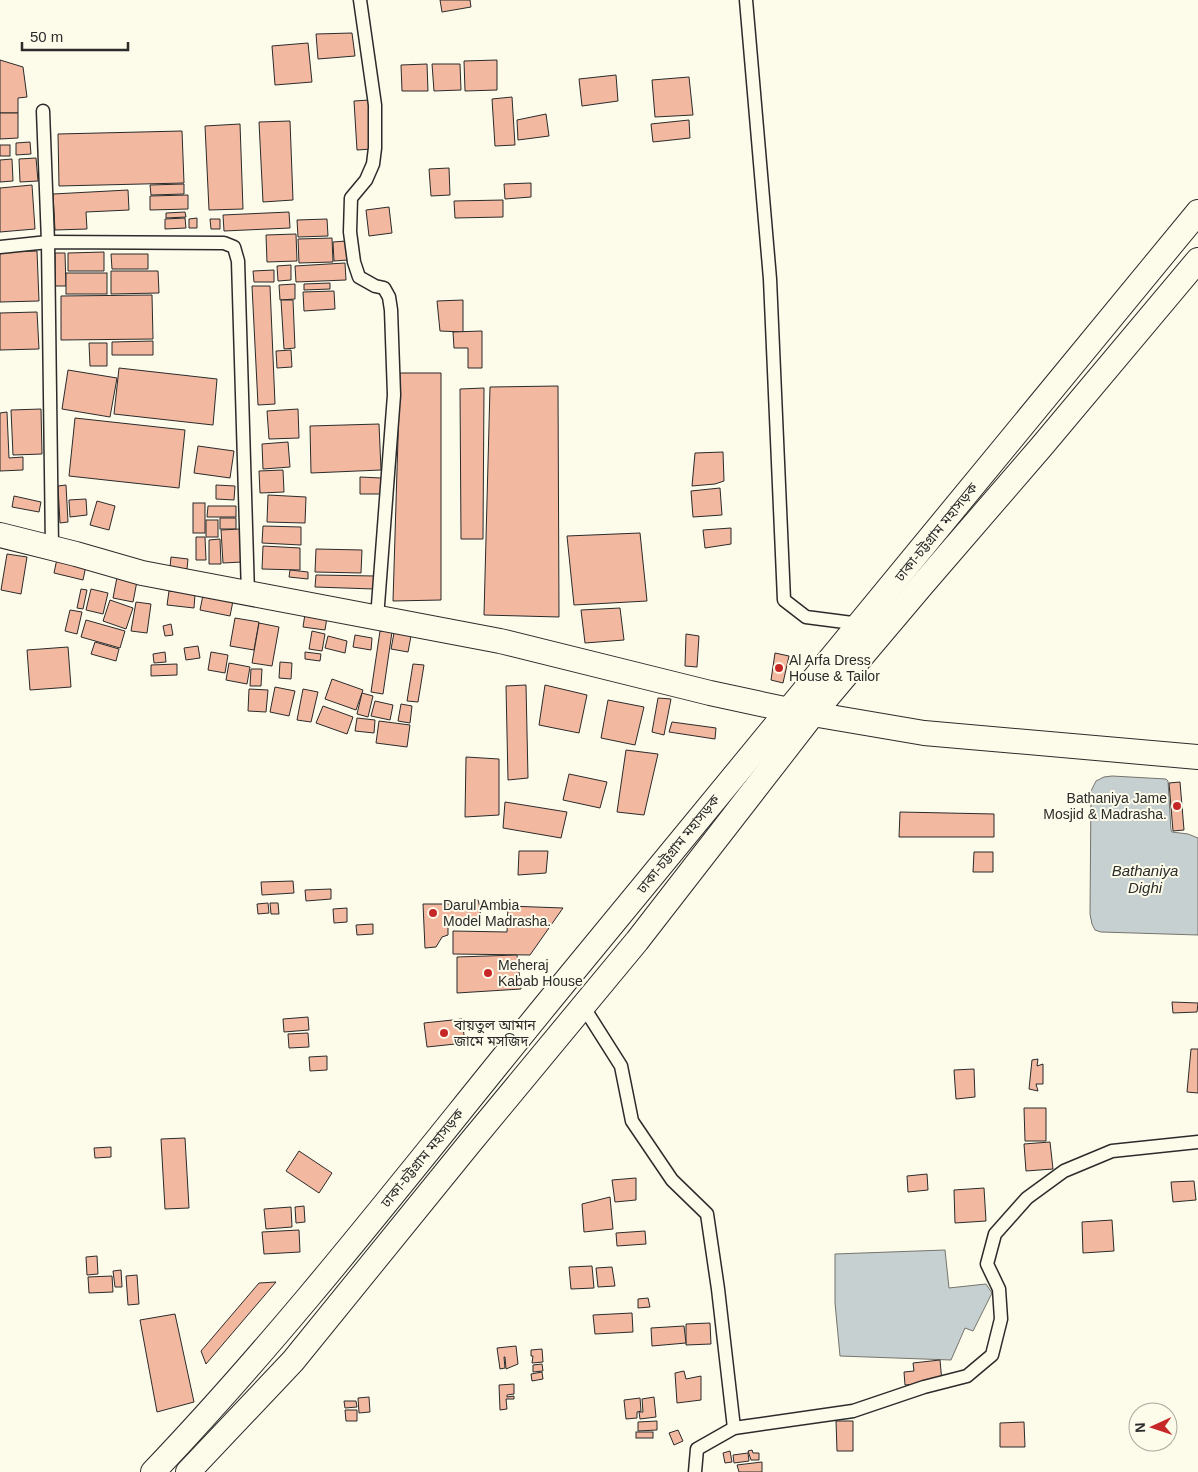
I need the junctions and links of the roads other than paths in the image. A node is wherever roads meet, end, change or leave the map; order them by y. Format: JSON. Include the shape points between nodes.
{"nodes":[{"id":1,"x":360,"y":0,"type":"edge"},
{"id":2,"x":746,"y":0,"type":"edge"},
{"id":3,"x":43,"y":111,"type":"dead end"},
{"id":4,"x":1198,"y":212,"type":"edge"},
{"id":5,"x":48,"y":242,"type":"junction"},
{"id":6,"x":0,"y":247,"type":"edge"},
{"id":7,"x":1198,"y":260,"type":"edge"},
{"id":8,"x":0,"y":535,"type":"edge"},
{"id":9,"x":52,"y":548,"type":"junction"},
{"id":10,"x":248,"y":594,"type":"junction"},
{"id":11,"x":377,"y":618,"type":"junction"},
{"id":12,"x":860,"y":624,"type":"junction"},
{"id":13,"x":789,"y":710,"type":"junction"},
{"id":14,"x":813,"y":714,"type":"junction"},
{"id":15,"x":1198,"y":757,"type":"edge"},
{"id":16,"x":583,"y":1006,"type":"junction"},
{"id":17,"x":1198,"y":1142,"type":"edge"},
{"id":18,"x":734,"y":1428,"type":"junction"},
{"id":19,"x":153,"y":1472,"type":"edge"},
{"id":20,"x":188,"y":1472,"type":"edge"},
{"id":21,"x":695,"y":1472,"type":"edge"}],
"edges":[{"from":1,"to":11,"type":"street","via":[[375,105],[375,148],[366,180],[351,198],[350,232],[359,277],[384,288],[389,297],[394,394]]},
{"from":2,"to":12,"type":"street","via":[[770,279],[784,600],[806,617]]},
{"from":3,"to":5,"type":"street"},
{"from":4,"to":12,"type":"highway","name":"ঢাকা-চট্টগ্রাম মহাসড়ক"},
{"from":5,"to":6,"type":"street"},
{"from":5,"to":9,"type":"street"},
{"from":5,"to":10,"type":"street","via":[[224,243],[234,247],[238,261]]},
{"from":7,"to":14,"type":"highway","name":"ঢাকা-চট্টগ্রাম মহাসড়ক"},
{"from":8,"to":9,"type":"highway"},
{"from":9,"to":10,"type":"highway","via":[[142,573]]},
{"from":10,"to":11,"type":"highway"},
{"from":11,"to":13,"type":"highway","via":[[500,642]]},
{"from":12,"to":13,"type":"highway","name":"ঢাকা-চট্টগ্রাম মহাসড়ক"},
{"from":13,"to":14,"type":"highway"},
{"from":13,"to":19,"type":"highway","name":"ঢাকা-চট্টগ্রাম মহাসড়ক","via":[[326,1276]]},
{"from":14,"to":15,"type":"highway","via":[[924,733]]},
{"from":14,"to":16,"type":"highway","name":"ঢাকা-চট্টগ্রাম মহাসড়ক"},
{"from":16,"to":18,"type":"street","via":[[621,1066],[632,1121],[672,1180],[707,1214]]},
{"from":16,"to":20,"type":"highway","name":"ঢাকা-চট্টগ্রাম মহাসড়ক","via":[[293,1361]]},
{"from":17,"to":18,"type":"street","via":[[1112,1151],[1064,1171],[1027,1198],[995,1234],[987,1264],[999,1289],[1001,1319],[992,1355],[967,1376],[853,1411]]},
{"from":18,"to":21,"type":"street","via":[[697,1449]]}]}
